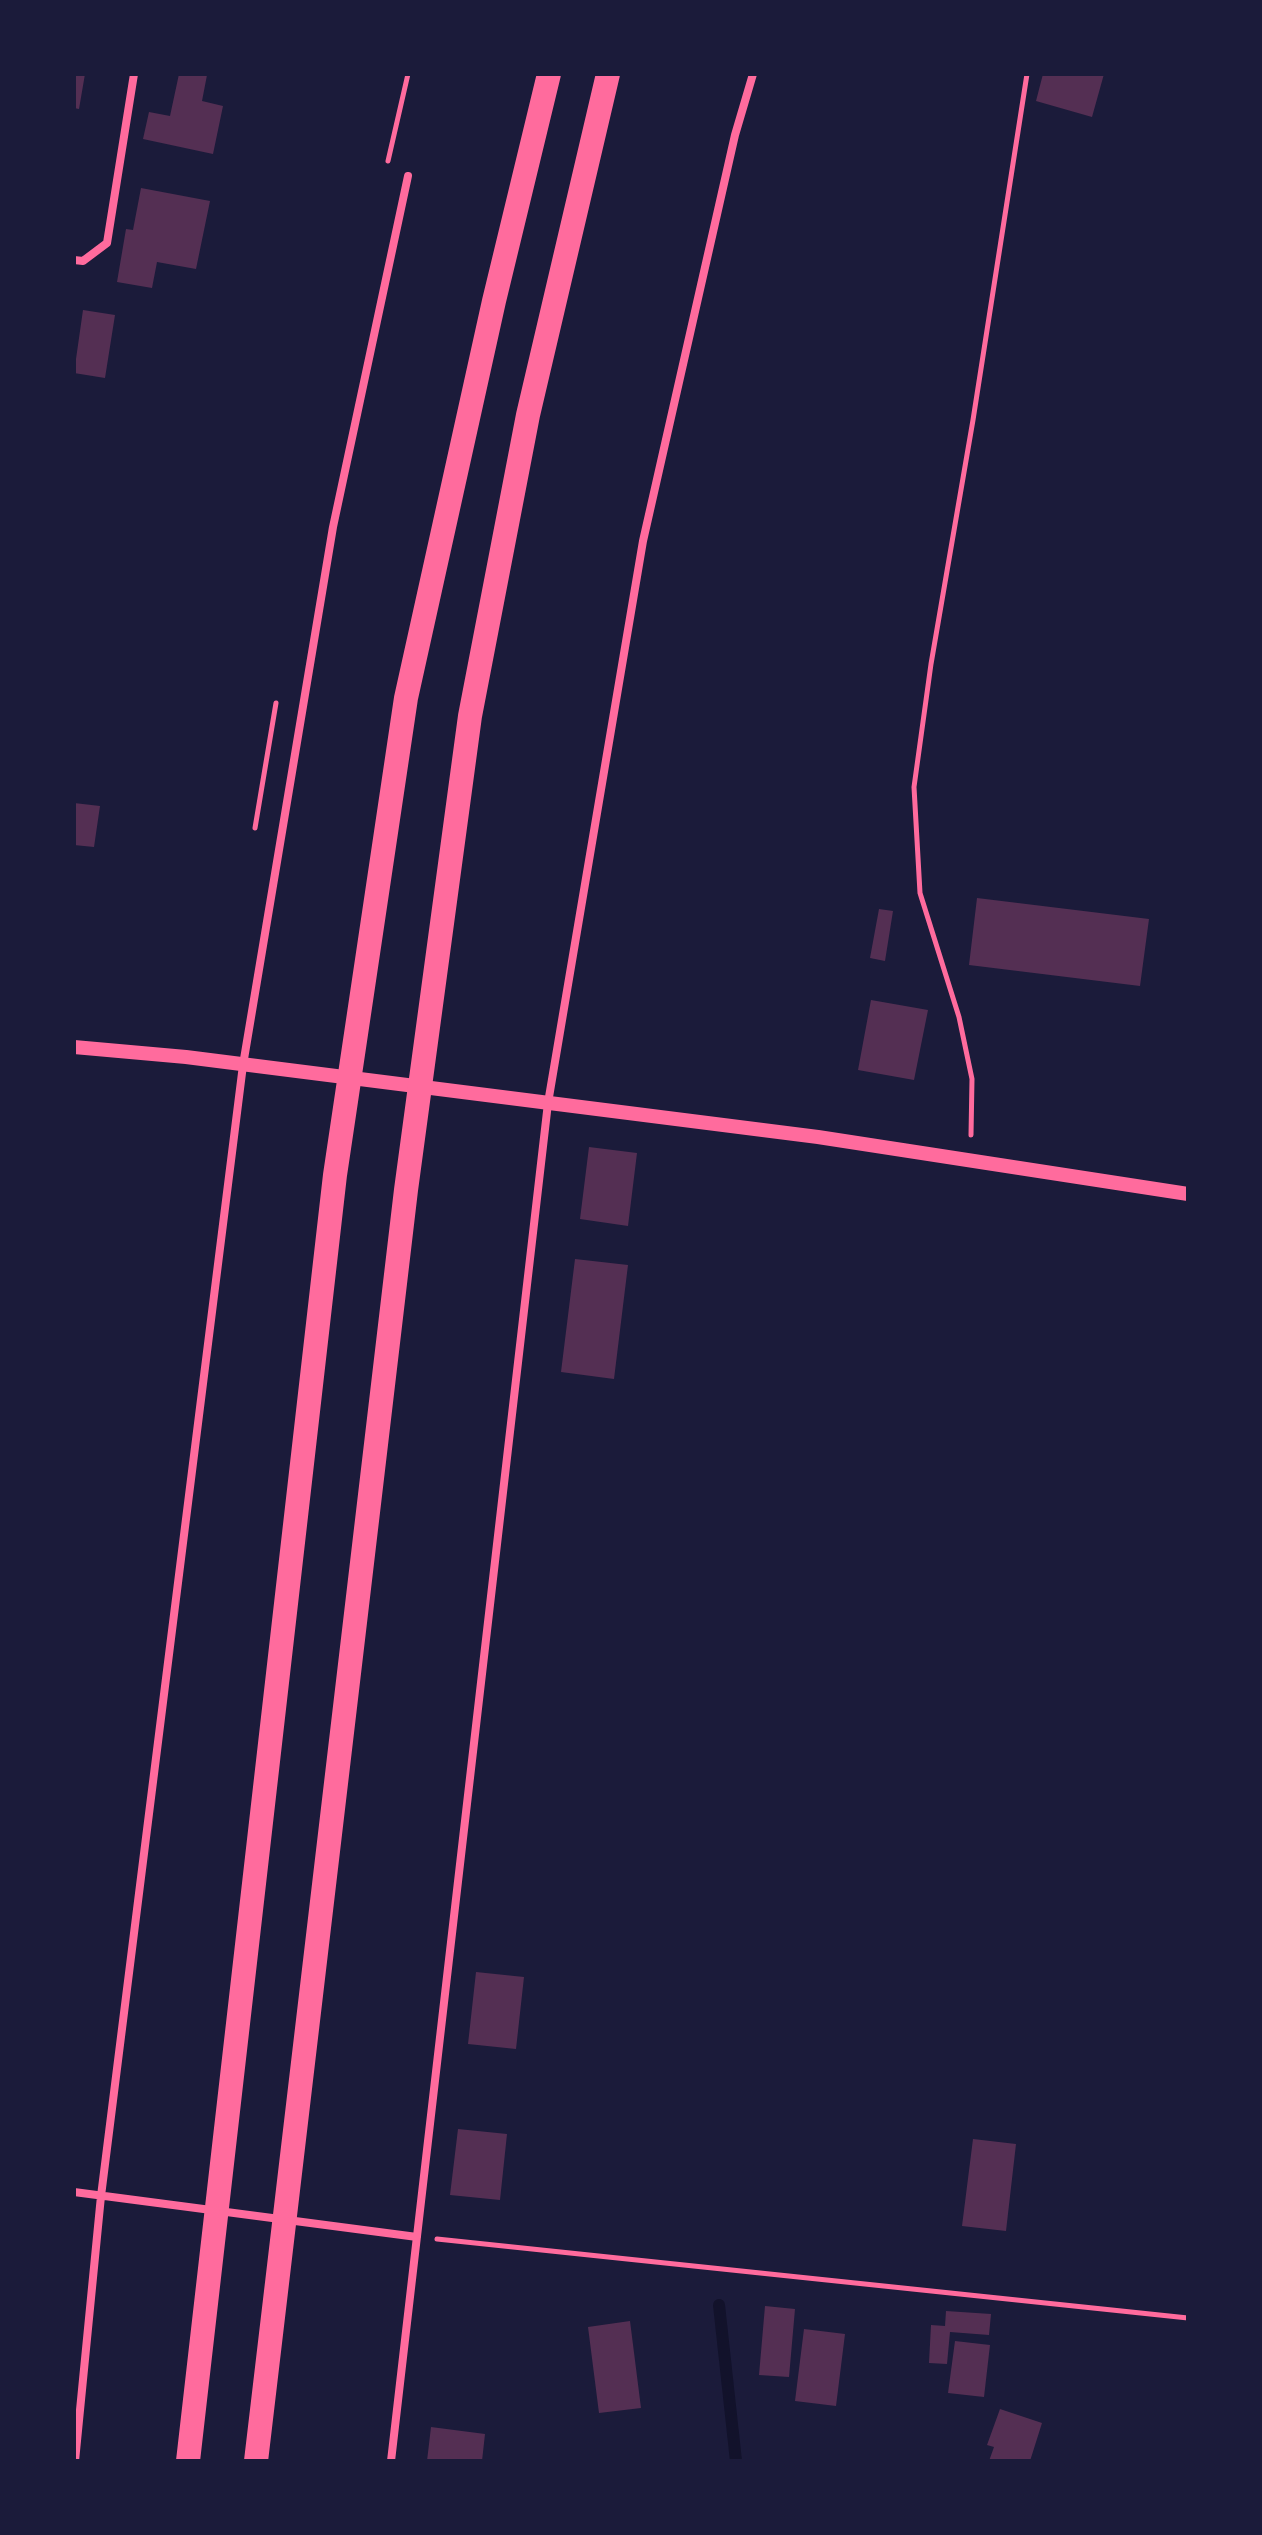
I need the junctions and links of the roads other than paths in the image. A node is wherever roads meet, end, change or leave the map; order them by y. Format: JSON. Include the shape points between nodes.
{"nodes":[{"id":1,"x":134,"y":74,"type":"edge"},
{"id":2,"x":549,"y":74,"type":"edge"},
{"id":3,"x":608,"y":74,"type":"edge"},
{"id":4,"x":753,"y":74,"type":"edge"},
{"id":5,"x":408,"y":176,"type":"dead end"},
{"id":6,"x":74,"y":260,"type":"edge"},
{"id":7,"x":74,"y":1047,"type":"edge"},
{"id":8,"x":243,"y":1065,"type":"junction"},
{"id":9,"x":548,"y":1103,"type":"junction"},
{"id":10,"x":1188,"y":1194,"type":"edge"},
{"id":11,"x":74,"y":2192,"type":"edge"},
{"id":12,"x":101,"y":2196,"type":"junction"},
{"id":13,"x":417,"y":2237,"type":"junction"},
{"id":14,"x":76,"y":2423,"type":"edge"},
{"id":15,"x":75,"y":2461,"type":"edge"},
{"id":16,"x":188,"y":2461,"type":"edge"},
{"id":17,"x":256,"y":2461,"type":"edge"},
{"id":18,"x":391,"y":2461,"type":"edge"}],
"edges":[{"from":1,"to":6,"type":"street","via":[[107,243],[83,261]]},
{"from":2,"to":16,"type":"highway","via":[[403,713],[335,1175]]},
{"from":3,"to":17,"type":"highway","via":[[528,415],[470,716],[404,1206]]},
{"from":4,"to":9,"type":"street","via":[[643,541]]},
{"from":5,"to":8,"type":"street","via":[[333,527]]},
{"from":7,"to":8,"type":"street"},
{"from":8,"to":9,"type":"street"},
{"from":8,"to":12,"type":"street"},
{"from":9,"to":10,"type":"street","via":[[818,1137]]},
{"from":9,"to":13,"type":"street"},
{"from":11,"to":12,"type":"street"},
{"from":12,"to":13,"type":"street"},
{"from":12,"to":14,"type":"street"},
{"from":13,"to":18,"type":"street"},
{"from":14,"to":15,"type":"street"}]}
